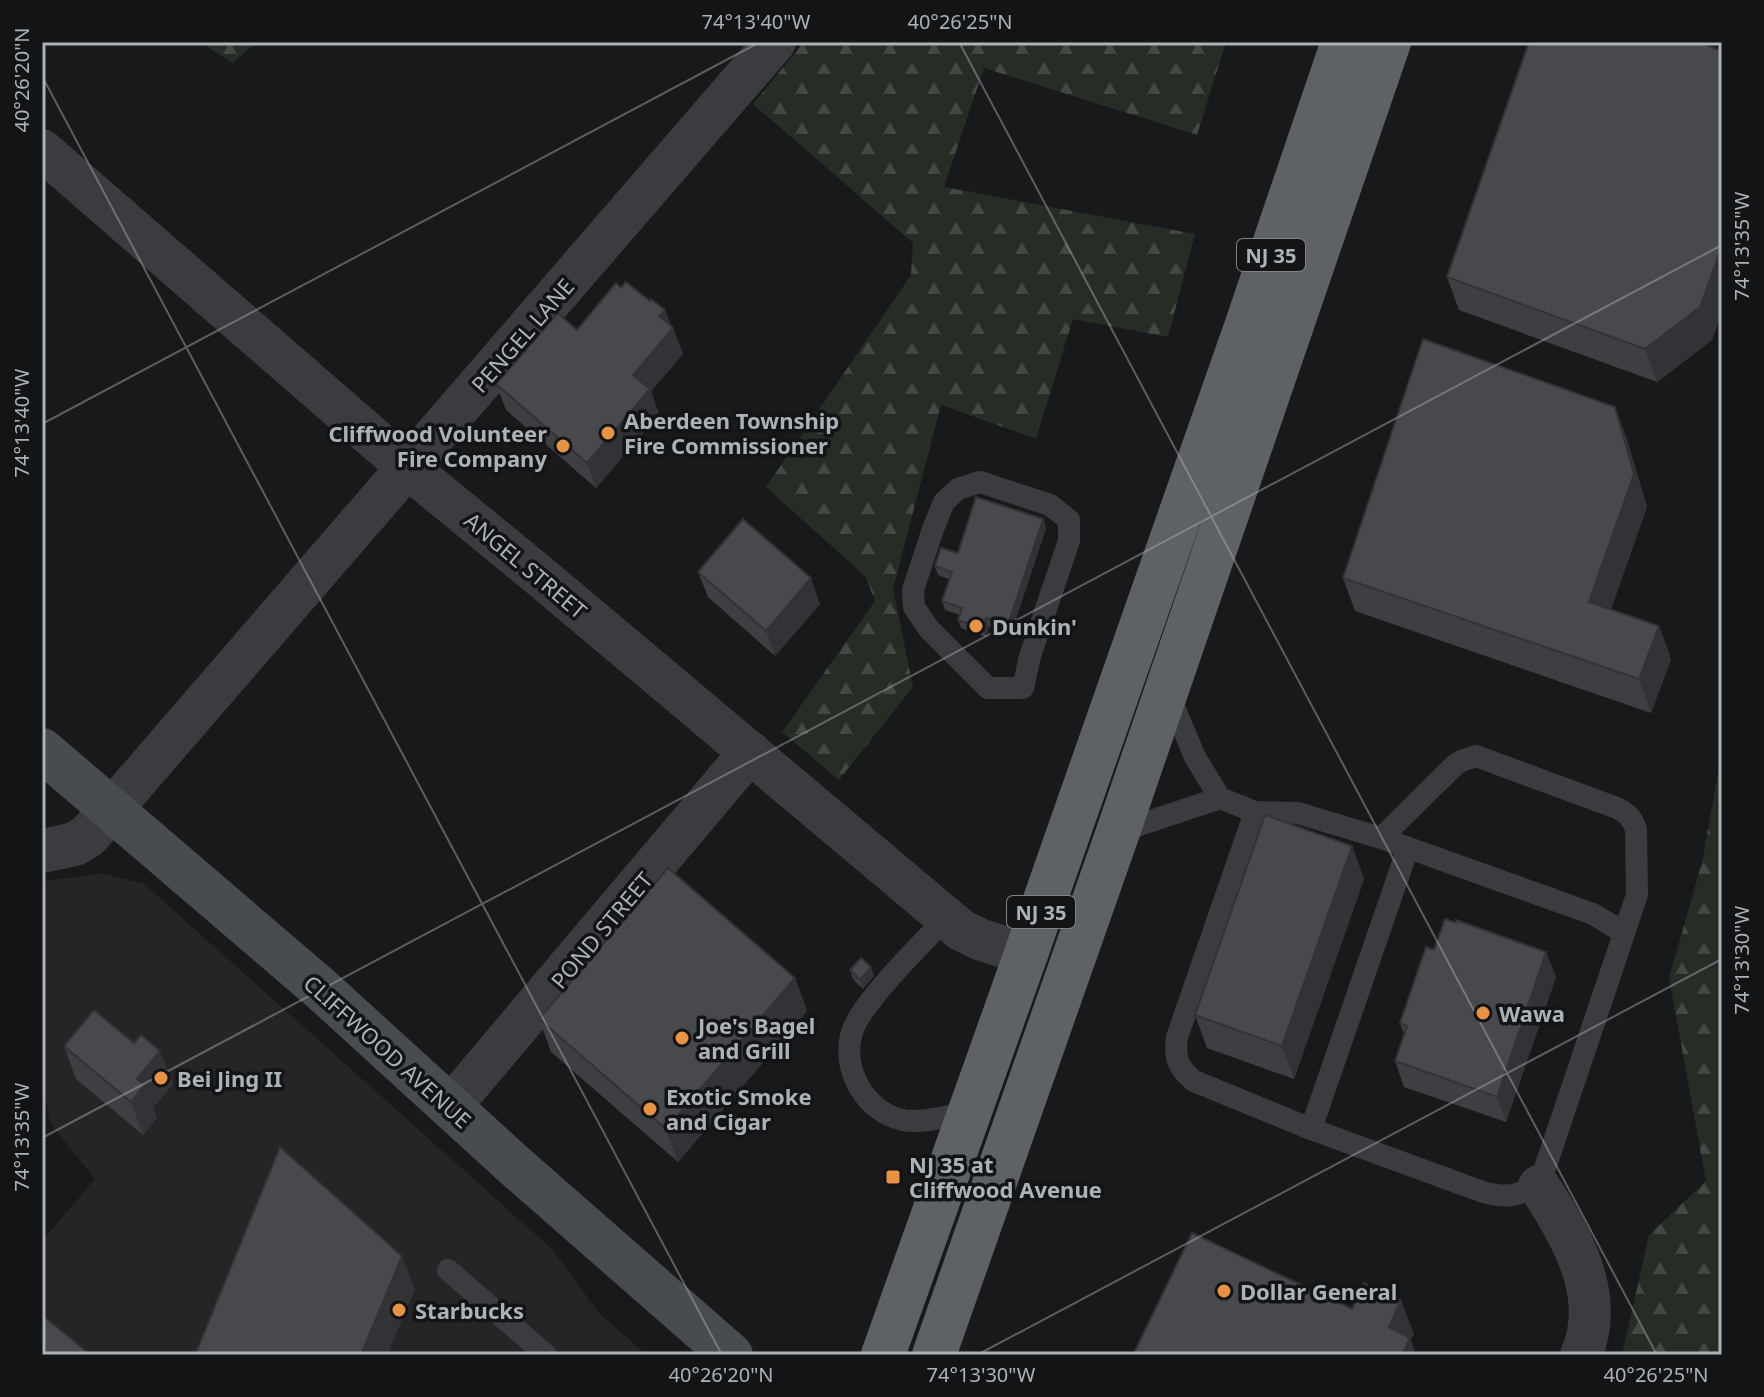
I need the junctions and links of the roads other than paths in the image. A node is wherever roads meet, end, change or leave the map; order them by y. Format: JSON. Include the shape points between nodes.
{"nodes":[{"id":1,"x":775,"y":42,"type":"edge"},
{"id":2,"x":1343,"y":42,"type":"edge"},
{"id":3,"x":1389,"y":42,"type":"edge"},
{"id":4,"x":42,"y":150,"type":"edge"},
{"id":5,"x":408,"y":468,"type":"junction"},
{"id":6,"x":988,"y":688,"type":"joint"},
{"id":7,"x":1167,"y":689,"type":"junction"},
{"id":8,"x":42,"y":750,"type":"edge"},
{"id":9,"x":750,"y":752,"type":"junction"},
{"id":10,"x":1220,"y":798,"type":"junction"},
{"id":11,"x":112,"y":809,"type":"junction"},
{"id":12,"x":1255,"y":812,"type":"junction"},
{"id":13,"x":1118,"y":832,"type":"junction"},
{"id":14,"x":1381,"y":838,"type":"junction"},
{"id":15,"x":1408,"y":848,"type":"junction"},
{"id":16,"x":42,"y":851,"type":"edge"},
{"id":17,"x":946,"y":918,"type":"junction"},
{"id":18,"x":1623,"y":932,"type":"junction"},
{"id":19,"x":1026,"y":954,"type":"junction"},
{"id":20,"x":450,"y":1107,"type":"junction"},
{"id":21,"x":970,"y":1112,"type":"junction"},
{"id":22,"x":1311,"y":1129,"type":"junction"},
{"id":23,"x":1539,"y":1186,"type":"junction"},
{"id":24,"x":448,"y":1270,"type":"dead end"},
{"id":25,"x":546,"y":1355,"type":"edge"},
{"id":26,"x":731,"y":1355,"type":"edge"},
{"id":27,"x":883,"y":1355,"type":"edge"},
{"id":28,"x":934,"y":1355,"type":"edge"},
{"id":29,"x":1581,"y":1355,"type":"edge"}],
"edges":[{"from":1,"to":5,"type":"street","name":"PENGEL LANE"},
{"from":2,"to":19,"type":"highway","number":"NJ 35"},
{"from":3,"to":7,"type":"highway","number":"NJ 35"},
{"from":4,"to":5,"type":"street","name":"ANGEL STREET"},
{"from":5,"to":9,"type":"street","name":"ANGEL STREET"},
{"from":5,"to":11,"type":"street","name":"PENGEL LANE"},
{"from":6,"to":6,"type":"lane","via":[[929,629],[914,607],[913,590],[944,502],[958,489],[980,482],[1050,505],[1069,520],[1069,541],[1023,688]]},
{"from":7,"to":10,"type":"lane","via":[[1195,757]]},
{"from":7,"to":13,"type":"highway","number":"NJ 35"},
{"from":8,"to":11,"type":"main road","name":"CLIFFWOOD AVENUE"},
{"from":9,"to":17,"type":"street","name":"ANGEL STREET"},
{"from":9,"to":20,"type":"street","name":"POND STREET"},
{"from":10,"to":12,"type":"lane"},
{"from":10,"to":13,"type":"lane"},
{"from":11,"to":16,"type":"street","via":[[75,844]]},
{"from":11,"to":20,"type":"main road","name":"CLIFFWOOD AVENUE"},
{"from":12,"to":14,"type":"lane","via":[[1298,813]]},
{"from":12,"to":22,"type":"lane","via":[[1175,1051],[1194,1081]]},
{"from":13,"to":28,"type":"highway","number":"NJ 35"},
{"from":14,"to":15,"type":"lane"},
{"from":14,"to":18,"type":"lane","via":[[1455,765],[1476,756],[1617,808],[1636,829],[1637,895]]},
{"from":15,"to":18,"type":"lane","via":[[1593,914]]},
{"from":15,"to":22,"type":"lane"},
{"from":17,"to":19,"type":"street","name":"ANGEL STREET","via":[[961,930]]},
{"from":17,"to":21,"type":"lane","via":[[856,1021],[849,1063],[867,1099],[886,1113],[922,1120]]},
{"from":18,"to":23,"type":"lane"},
{"from":19,"to":21,"type":"highway","number":"NJ 35"},
{"from":20,"to":26,"type":"main road","name":"CLIFFWOOD AVENUE"},
{"from":21,"to":27,"type":"highway","number":"NJ 35"},
{"from":22,"to":23,"type":"lane","via":[[1497,1196]]},
{"from":23,"to":29,"type":"street","via":[[1572,1240],[1587,1288],[1591,1319]]},
{"from":24,"to":25,"type":"lane"}]}
